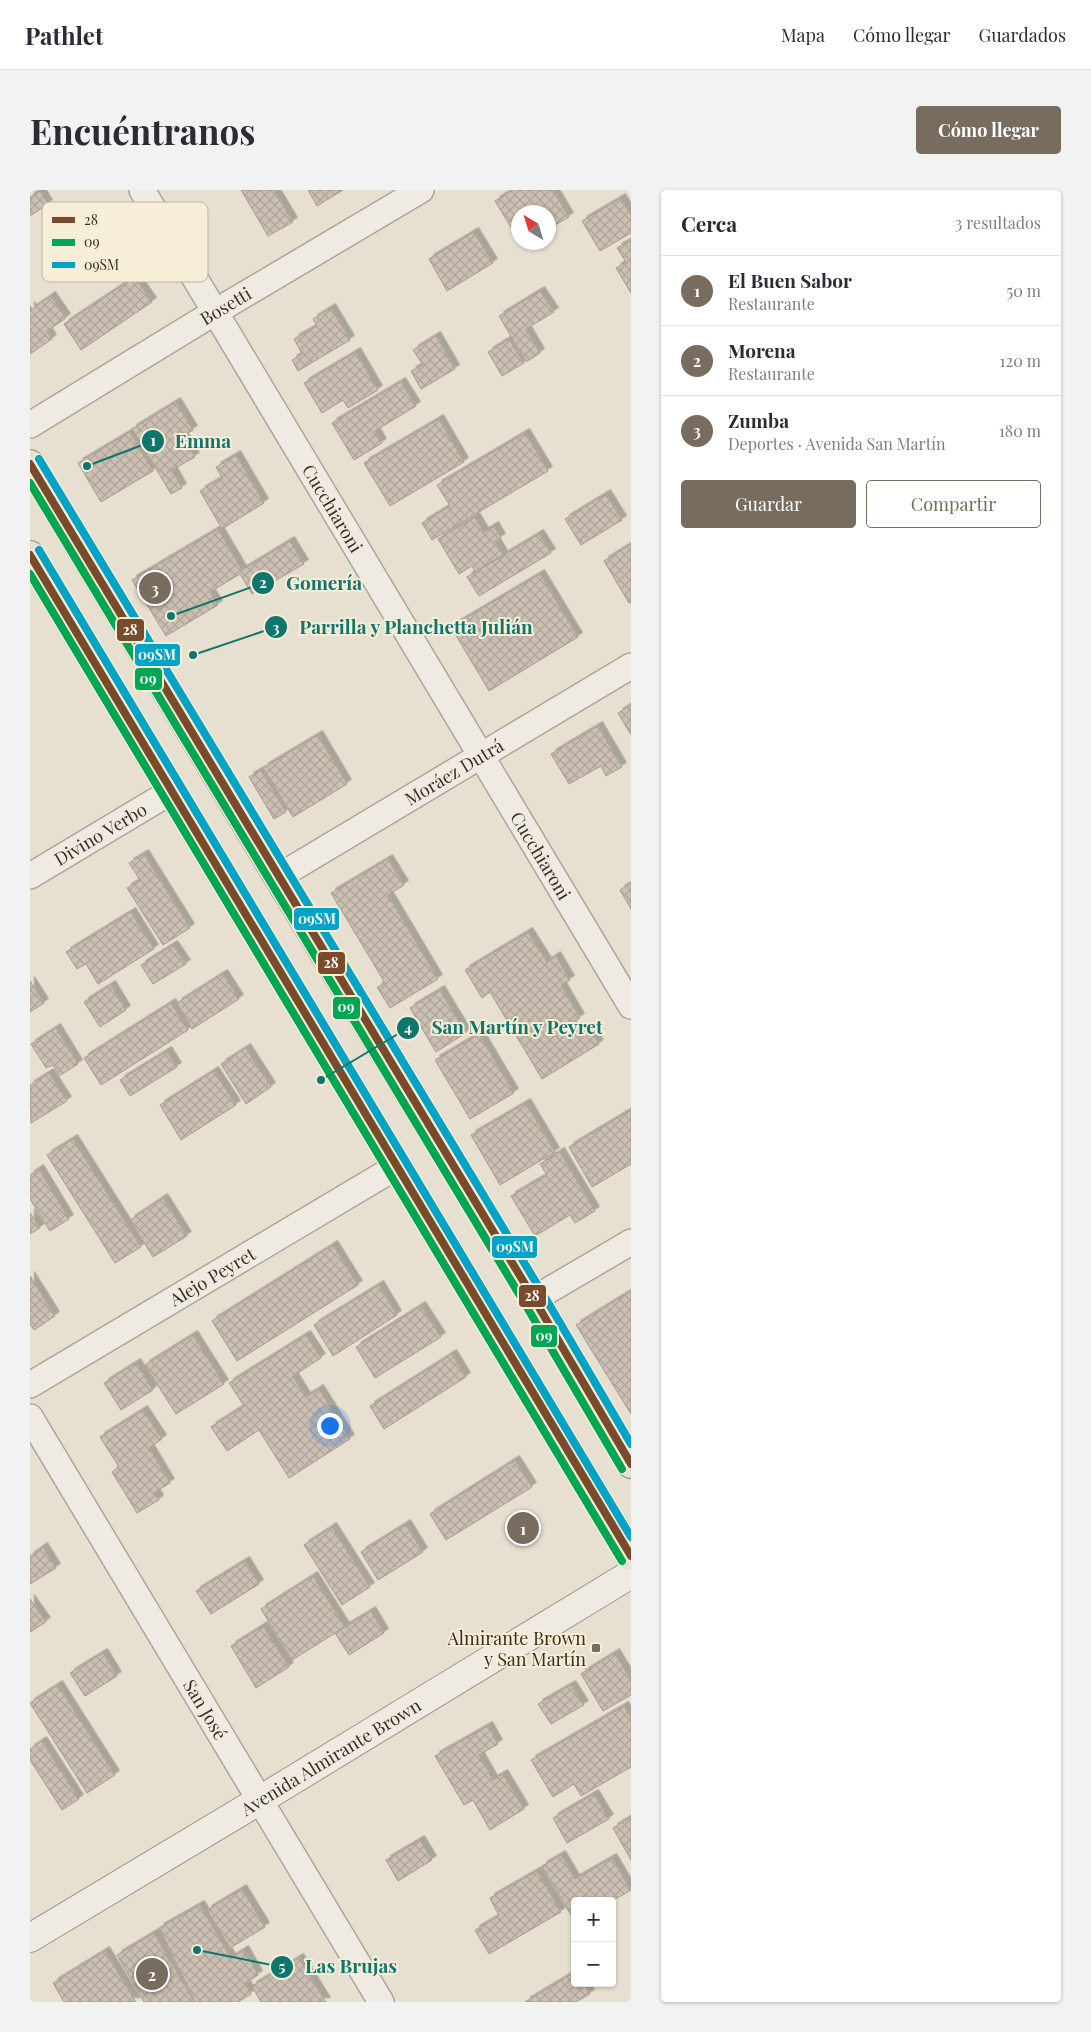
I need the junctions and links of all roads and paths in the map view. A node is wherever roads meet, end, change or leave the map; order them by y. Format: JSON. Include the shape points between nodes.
{"nodes":[{"id":1,"x":142,"y":190,"type":"edge"},
{"id":2,"x":421,"y":190,"type":"edge"},
{"id":3,"x":149,"y":202,"type":"edge"},
{"id":4,"x":197,"y":282,"type":"edge"},
{"id":5,"x":215,"y":312,"type":"junction"},
{"id":6,"x":30,"y":425,"type":"edge"},
{"id":7,"x":30,"y":464,"type":"edge"},
{"id":8,"x":30,"y":555,"type":"edge"},
{"id":9,"x":631,"y":666,"type":"edge"},
{"id":10,"x":481,"y":756,"type":"junction"},
{"id":11,"x":172,"y":791,"type":"junction"},
{"id":12,"x":30,"y":876,"type":"edge"},
{"id":13,"x":278,"y":877,"type":"junction"},
{"id":14,"x":631,"y":1006,"type":"edge"},
{"id":15,"x":396,"y":1167,"type":"junction"},
{"id":16,"x":631,"y":1242,"type":"edge"},
{"id":17,"x":534,"y":1299,"type":"junction"},
{"id":18,"x":30,"y":1386,"type":"edge"},
{"id":19,"x":30,"y":1417,"type":"edge"},
{"id":20,"x":631,"y":1464,"type":"edge"},
{"id":21,"x":631,"y":1556,"type":"edge"},
{"id":22,"x":631,"y":1574,"type":"edge"},
{"id":23,"x":260,"y":1800,"type":"junction"},
{"id":24,"x":30,"y":1938,"type":"edge"},
{"id":25,"x":381,"y":2002,"type":"edge"}],
"edges":[{"from":1,"to":3,"type":"street","name":"Cucchiaroni"},
{"from":2,"to":5,"type":"street","name":"Bosetti"},
{"from":4,"to":5,"type":"street","name":"Cucchiaroni"},
{"from":5,"to":6,"type":"street","name":"Bosetti"},
{"from":5,"to":10,"type":"street","name":"Cucchiaroni"},
{"from":7,"to":13,"type":"main road"},
{"from":8,"to":11,"type":"main road"},
{"from":9,"to":10,"type":"street","name":"Moráez Dutrá"},
{"from":10,"to":13,"type":"street","name":"Moráez Dutrá"},
{"from":10,"to":14,"type":"street","name":"Cucchiaroni"},
{"from":11,"to":12,"type":"street","name":"Divino Verbo"},
{"from":11,"to":15,"type":"main road"},
{"from":13,"to":17,"type":"main road"},
{"from":15,"to":18,"type":"street","name":"Alejo Peyret"},
{"from":15,"to":21,"type":"main road"},
{"from":16,"to":17,"type":"street"},
{"from":17,"to":20,"type":"main road"},
{"from":19,"to":23,"type":"street","name":"San José"},
{"from":22,"to":23,"type":"main road","name":"Avenida Almirante Brown"},
{"from":23,"to":24,"type":"main road","name":"Avenida Almirante Brown"},
{"from":23,"to":25,"type":"street","name":"San José"}]}
